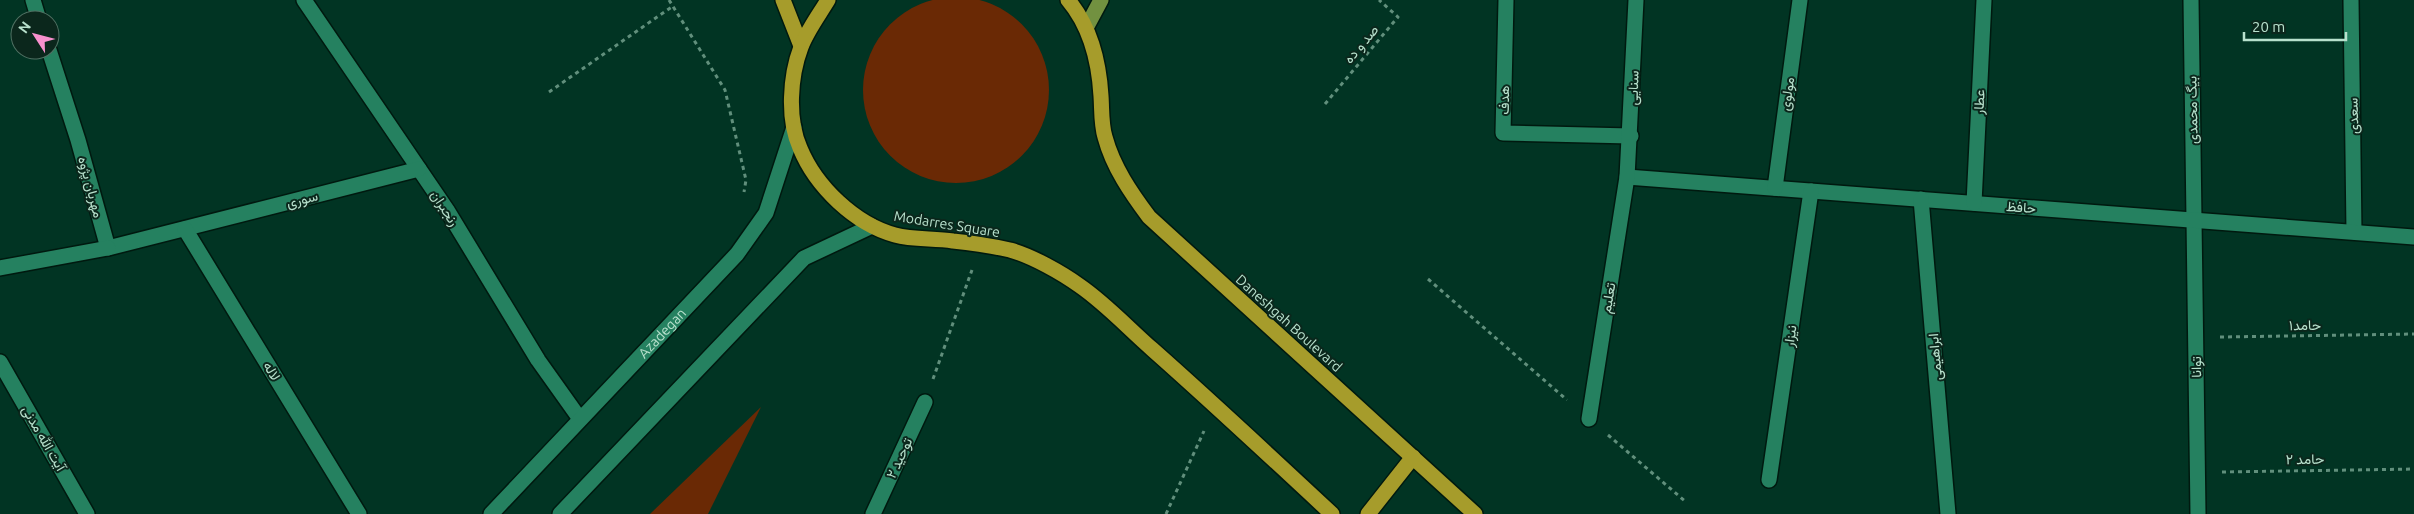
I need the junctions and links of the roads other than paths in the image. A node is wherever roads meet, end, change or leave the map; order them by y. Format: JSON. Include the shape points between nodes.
{"nodes":[{"id":1,"x":304,"y":0,"type":"edge"},
{"id":2,"x":783,"y":0,"type":"edge"},
{"id":3,"x":828,"y":0,"type":"edge"},
{"id":4,"x":1068,"y":0,"type":"edge"},
{"id":5,"x":1101,"y":0,"type":"edge"},
{"id":6,"x":1506,"y":0,"type":"edge"},
{"id":7,"x":1636,"y":0,"type":"edge"},
{"id":8,"x":1800,"y":0,"type":"edge"},
{"id":9,"x":1984,"y":0,"type":"edge"},
{"id":10,"x":2191,"y":0,"type":"edge"},
{"id":11,"x":2351,"y":0,"type":"edge"},
{"id":12,"x":1086,"y":28,"type":"junction"},
{"id":13,"x":801,"y":46,"type":"junction"},
{"id":14,"x":52,"y":60,"type":"edge"},
{"id":15,"x":794,"y":126,"type":"junction"},
{"id":16,"x":1631,"y":136,"type":"junction"},
{"id":17,"x":420,"y":170,"type":"junction"},
{"id":18,"x":1627,"y":177,"type":"junction"},
{"id":19,"x":1775,"y":188,"type":"junction"},
{"id":20,"x":1811,"y":191,"type":"junction"},
{"id":21,"x":1922,"y":199,"type":"junction"},
{"id":22,"x":1974,"y":203,"type":"junction"},
{"id":23,"x":2194,"y":220,"type":"junction"},
{"id":24,"x":872,"y":226,"type":"junction"},
{"id":25,"x":185,"y":229,"type":"junction"},
{"id":26,"x":2354,"y":232,"type":"junction"},
{"id":27,"x":2414,"y":237,"type":"edge"},
{"id":28,"x":108,"y":248,"type":"junction"},
{"id":29,"x":0,"y":268,"type":"edge"},
{"id":30,"x":0,"y":362,"type":"edge"},
{"id":31,"x":925,"y":402,"type":"road end"},
{"id":32,"x":580,"y":419,"type":"junction"},
{"id":33,"x":1589,"y":419,"type":"road end"},
{"id":34,"x":1413,"y":457,"type":"junction"},
{"id":35,"x":1769,"y":480,"type":"dead end"},
{"id":36,"x":87,"y":514,"type":"edge"},
{"id":37,"x":359,"y":514,"type":"edge"},
{"id":38,"x":491,"y":514,"type":"edge"},
{"id":39,"x":560,"y":514,"type":"edge"},
{"id":40,"x":873,"y":514,"type":"edge"},
{"id":41,"x":1332,"y":514,"type":"edge"},
{"id":42,"x":1368,"y":514,"type":"edge"},
{"id":43,"x":1475,"y":514,"type":"edge"},
{"id":44,"x":1948,"y":514,"type":"edge"},
{"id":45,"x":2198,"y":514,"type":"edge"}],
"edges":[{"from":1,"to":17,"type":"street","name":"رنجبران"},
{"from":2,"to":13,"type":"highway"},
{"from":3,"to":13,"type":"highway","name":"Modarres Square"},
{"from":4,"to":12,"type":"highway"},
{"from":5,"to":12,"type":"main road"},
{"from":6,"to":16,"type":"street","name":"هدف","via":[[1503,132]]},
{"from":7,"to":16,"type":"street","name":"سنایی"},
{"from":8,"to":19,"type":"street","name":"مولوی"},
{"from":9,"to":22,"type":"street","name":"عطار"},
{"from":10,"to":23,"type":"street","name":"بیگ محمدی"},
{"from":11,"to":26,"type":"street","name":"سعدی"},
{"from":12,"to":34,"type":"highway","name":"Daneshgah Boulevard","via":[[1098,72],[1105,138],[1123,179],[1149,217]]},
{"from":13,"to":15,"type":"highway","name":"Modarres Square","via":[[793,82]]},
{"from":14,"to":28,"type":"street","name":"مهربان پژوه"},
{"from":15,"to":24,"type":"highway","name":"Modarres Square","via":[[799,148],[811,169],[829,192],[854,215]]},
{"from":15,"to":32,"type":"street","name":"Azadegan","via":[[766,213],[737,254]]},
{"from":16,"to":18,"type":"street","name":"سنایی"},
{"from":17,"to":25,"type":"street","name":"سوری"},
{"from":17,"to":32,"type":"street","name":"رنجبران","via":[[448,210],[538,360]]},
{"from":18,"to":19,"type":"street","name":"حافظ"},
{"from":18,"to":33,"type":"street","name":"تعلیم"},
{"from":19,"to":20,"type":"street","name":"حافظ"},
{"from":20,"to":21,"type":"street","name":"حافظ"},
{"from":20,"to":35,"type":"street","name":"نیزار"},
{"from":21,"to":22,"type":"street","name":"حافظ"},
{"from":21,"to":44,"type":"street","name":"ابراهیمی"},
{"from":22,"to":23,"type":"street","name":"حافظ"},
{"from":23,"to":26,"type":"street","name":"حافظ"},
{"from":23,"to":45,"type":"street","name":"توانا"},
{"from":24,"to":39,"type":"street","via":[[804,258]]},
{"from":24,"to":41,"type":"highway","name":"Modarres Square","via":[[896,235],[1012,251],[1081,286],[1216,405]]},
{"from":25,"to":28,"type":"street"},
{"from":25,"to":37,"type":"street","name":"لاله"},
{"from":26,"to":27,"type":"street","name":"حافظ"},
{"from":28,"to":29,"type":"street"},
{"from":30,"to":36,"type":"street","name":"آیت الله مدنی"},
{"from":31,"to":40,"type":"street","name":"توحید ۲"},
{"from":32,"to":38,"type":"street","name":"Azadegan"},
{"from":34,"to":42,"type":"highway"},
{"from":34,"to":43,"type":"highway","name":"Daneshgah Boulevard"}]}
